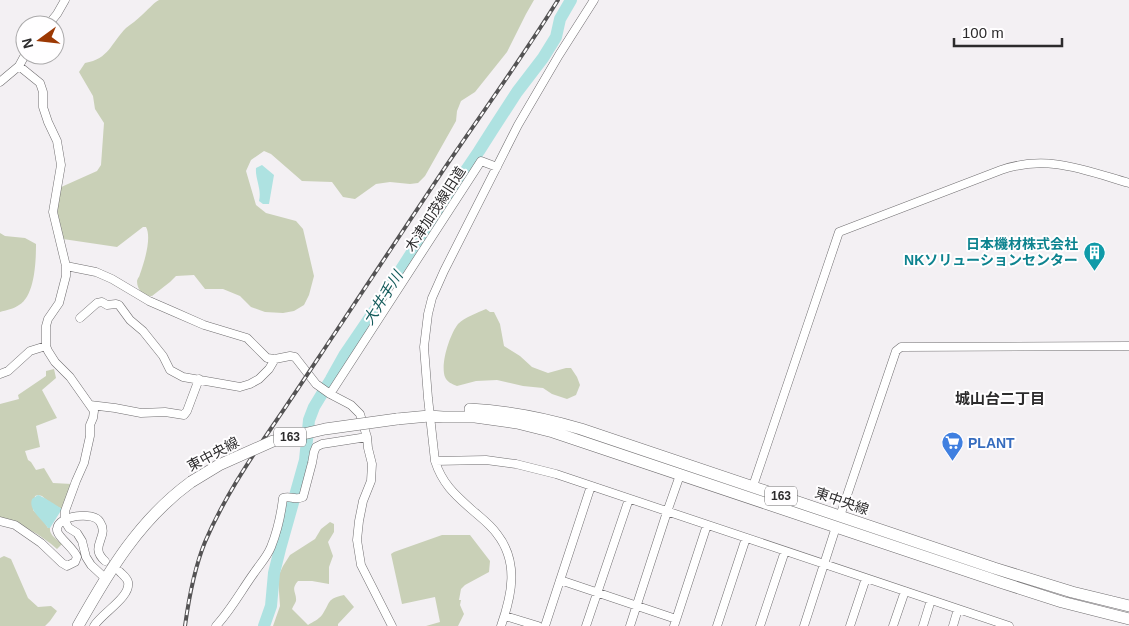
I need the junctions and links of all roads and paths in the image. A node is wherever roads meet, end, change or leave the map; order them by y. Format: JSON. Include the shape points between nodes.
{"nodes":[{"id":1,"x":65,"y":0,"type":"edge"},
{"id":2,"x":594,"y":0,"type":"edge"},
{"id":3,"x":56,"y":15,"type":"edge"},
{"id":4,"x":18,"y":66,"type":"joint"},
{"id":5,"x":0,"y":82,"type":"edge"},
{"id":6,"x":497,"y":167,"type":"junction"},
{"id":7,"x":1129,"y":183,"type":"edge"},
{"id":8,"x":66,"y":266,"type":"junction"},
{"id":9,"x":80,"y":318,"type":"dead end"},
{"id":10,"x":46,"y":346,"type":"junction"},
{"id":11,"x":1129,"y":346,"type":"edge"},
{"id":12,"x":275,"y":359,"type":"junction"},
{"id":13,"x":0,"y":374,"type":"edge"},
{"id":14,"x":199,"y":379,"type":"junction"},
{"id":15,"x":330,"y":394,"type":"junction"},
{"id":16,"x":90,"y":405,"type":"junction"},
{"id":17,"x":106,"y":407,"type":"junction"},
{"id":18,"x":429,"y":416,"type":"junction"},
{"id":19,"x":92,"y":421,"type":"junction"},
{"id":20,"x":367,"y":437,"type":"junction"},
{"id":21,"x":435,"y":461,"type":"junction"},
{"id":22,"x":680,"y":475,"type":"junction"},
{"id":23,"x":591,"y":486,"type":"junction"},
{"id":24,"x":753,"y":486,"type":"junction"},
{"id":25,"x":628,"y":498,"type":"junction"},
{"id":26,"x":667,"y":512,"type":"junction"},
{"id":27,"x":0,"y":520,"type":"edge"},
{"id":28,"x":65,"y":520,"type":"junction"},
{"id":29,"x":838,"y":522,"type":"junction"},
{"id":30,"x":707,"y":525,"type":"junction"},
{"id":31,"x":746,"y":538,"type":"junction"},
{"id":32,"x":785,"y":551,"type":"junction"},
{"id":33,"x":105,"y":562,"type":"dead end"},
{"id":34,"x":824,"y":564,"type":"junction"},
{"id":35,"x":120,"y":572,"type":"dead end"},
{"id":36,"x":105,"y":578,"type":"junction"},
{"id":37,"x":866,"y":578,"type":"junction"},
{"id":38,"x":560,"y":580,"type":"junction"},
{"id":39,"x":905,"y":591,"type":"junction"},
{"id":40,"x":597,"y":593,"type":"junction"},
{"id":41,"x":931,"y":600,"type":"junction"},
{"id":42,"x":637,"y":606,"type":"junction"},
{"id":43,"x":1129,"y":606,"type":"edge"},
{"id":44,"x":958,"y":609,"type":"junction"},
{"id":45,"x":505,"y":616,"type":"junction"},
{"id":46,"x":1129,"y":619,"type":"edge"},
{"id":47,"x":986,"y":622,"type":"edge"},
{"id":48,"x":675,"y":623,"type":"edge"},
{"id":49,"x":78,"y":626,"type":"edge"},
{"id":50,"x":94,"y":626,"type":"edge"},
{"id":51,"x":216,"y":626,"type":"edge"},
{"id":52,"x":392,"y":626,"type":"edge"},
{"id":53,"x":501,"y":626,"type":"edge"},
{"id":54,"x":538,"y":626,"type":"edge"},
{"id":55,"x":545,"y":626,"type":"edge"},
{"id":56,"x":586,"y":626,"type":"edge"},
{"id":57,"x":630,"y":626,"type":"edge"},
{"id":58,"x":717,"y":626,"type":"edge"},
{"id":59,"x":760,"y":626,"type":"edge"},
{"id":60,"x":804,"y":626,"type":"edge"},
{"id":61,"x":850,"y":626,"type":"edge"},
{"id":62,"x":893,"y":626,"type":"edge"},
{"id":63,"x":923,"y":626,"type":"edge"},
{"id":64,"x":953,"y":626,"type":"edge"},
{"id":65,"x":1009,"y":626,"type":"edge"}],
"edges":[{"from":1,"to":3,"type":"street"},
{"from":2,"to":6,"type":"street","via":[[537,91]]},
{"from":4,"to":5,"type":"street"},
{"from":4,"to":8,"type":"street","via":[[40,83],[43,107],[58,141],[61,165],[53,212]]},
{"from":6,"to":15,"type":"street","name":"木津加茂線旧道","via":[[481,161]]},
{"from":6,"to":18,"type":"street","via":[[432,298],[424,347]]},
{"from":7,"to":24,"type":"street","via":[[1058,164],[1025,163],[839,232]]},
{"from":8,"to":10,"type":"street","via":[[59,303],[46,326]]},
{"from":8,"to":12,"type":"street","via":[[96,272],[149,301],[204,325],[247,338],[267,358]]},
{"from":9,"to":14,"type":"street","via":[[97,303],[120,305],[163,356],[170,370],[182,377]]},
{"from":10,"to":13,"type":"street","via":[[30,351]]},
{"from":10,"to":16,"type":"street"},
{"from":11,"to":29,"type":"street","via":[[901,347],[896,351]]},
{"from":12,"to":14,"type":"street","via":[[270,370],[259,379],[240,387]]},
{"from":12,"to":15,"type":"street","via":[[295,357],[316,384]]},
{"from":14,"to":17,"type":"street","via":[[184,415],[165,412],[141,414]]},
{"from":15,"to":20,"type":"street","via":[[360,414]]},
{"from":16,"to":17,"type":"street"},
{"from":16,"to":19,"type":"street","via":[[94,411]]},
{"from":17,"to":19,"type":"street"},
{"from":18,"to":21,"type":"street"},
{"from":18,"to":22,"type":"highway","name":"東中央線","number":"163","via":[[474,417],[516,423]]},
{"from":18,"to":24,"type":"highway","name":"東中央線","number":"163","via":[[442,410],[470,410],[549,420]]},
{"from":18,"to":36,"type":"highway","name":"東中央線","number":"163","bridge":true,"via":[[325,429],[273,441],[219,465],[167,501],[129,543]]},
{"from":19,"to":28,"type":"street","via":[[84,462],[65,511]]},
{"from":20,"to":51,"type":"street","via":[[316,447],[303,497],[283,498],[268,554]]},
{"from":20,"to":52,"type":"street","via":[[372,473],[359,521],[361,564]]},
{"from":21,"to":23,"type":"street","via":[[486,460],[516,464]]},
{"from":21,"to":45,"type":"street","via":[[450,490],[486,522],[505,546],[512,570],[512,590]]},
{"from":22,"to":26,"type":"street"},
{"from":22,"to":29,"type":"highway","name":"東中央線","number":"163"},
{"from":23,"to":25,"type":"street"},
{"from":23,"to":38,"type":"street"},
{"from":24,"to":29,"type":"highway","name":"東中央線","number":"163"},
{"from":25,"to":26,"type":"street"},
{"from":25,"to":40,"type":"street"},
{"from":26,"to":30,"type":"street"},
{"from":26,"to":42,"type":"street"},
{"from":27,"to":28,"type":"street","via":[[15,525],[67,566],[77,557],[57,532],[60,522]]},
{"from":28,"to":33,"type":"street","via":[[89,515],[100,521],[103,533],[98,550]]},
{"from":28,"to":36,"type":"street","via":[[82,541],[90,565]]},
{"from":29,"to":34,"type":"street"},
{"from":29,"to":43,"type":"highway","name":"東中央線","number":"163"},
{"from":29,"to":46,"type":"highway","name":"東中央線","number":"163","via":[[1062,602]]},
{"from":30,"to":31,"type":"street"},
{"from":30,"to":48,"type":"street"},
{"from":31,"to":32,"type":"street"},
{"from":31,"to":58,"type":"street"},
{"from":32,"to":34,"type":"street"},
{"from":32,"to":59,"type":"street"},
{"from":34,"to":37,"type":"street"},
{"from":34,"to":60,"type":"street"},
{"from":35,"to":50,"type":"street","via":[[128,583],[124,597]]},
{"from":36,"to":49,"type":"highway","name":"東中央線","number":"163"},
{"from":37,"to":39,"type":"street"},
{"from":37,"to":61,"type":"street"},
{"from":38,"to":40,"type":"street"},
{"from":38,"to":55,"type":"street"},
{"from":39,"to":41,"type":"street"},
{"from":39,"to":62,"type":"street"},
{"from":40,"to":42,"type":"street"},
{"from":40,"to":56,"type":"street"},
{"from":41,"to":44,"type":"street"},
{"from":41,"to":63,"type":"street"},
{"from":42,"to":48,"type":"street"},
{"from":42,"to":57,"type":"street"},
{"from":44,"to":47,"type":"street"},
{"from":44,"to":64,"type":"street"},
{"from":45,"to":53,"type":"street"},
{"from":45,"to":54,"type":"street"},
{"from":47,"to":65,"type":"street"}]}
